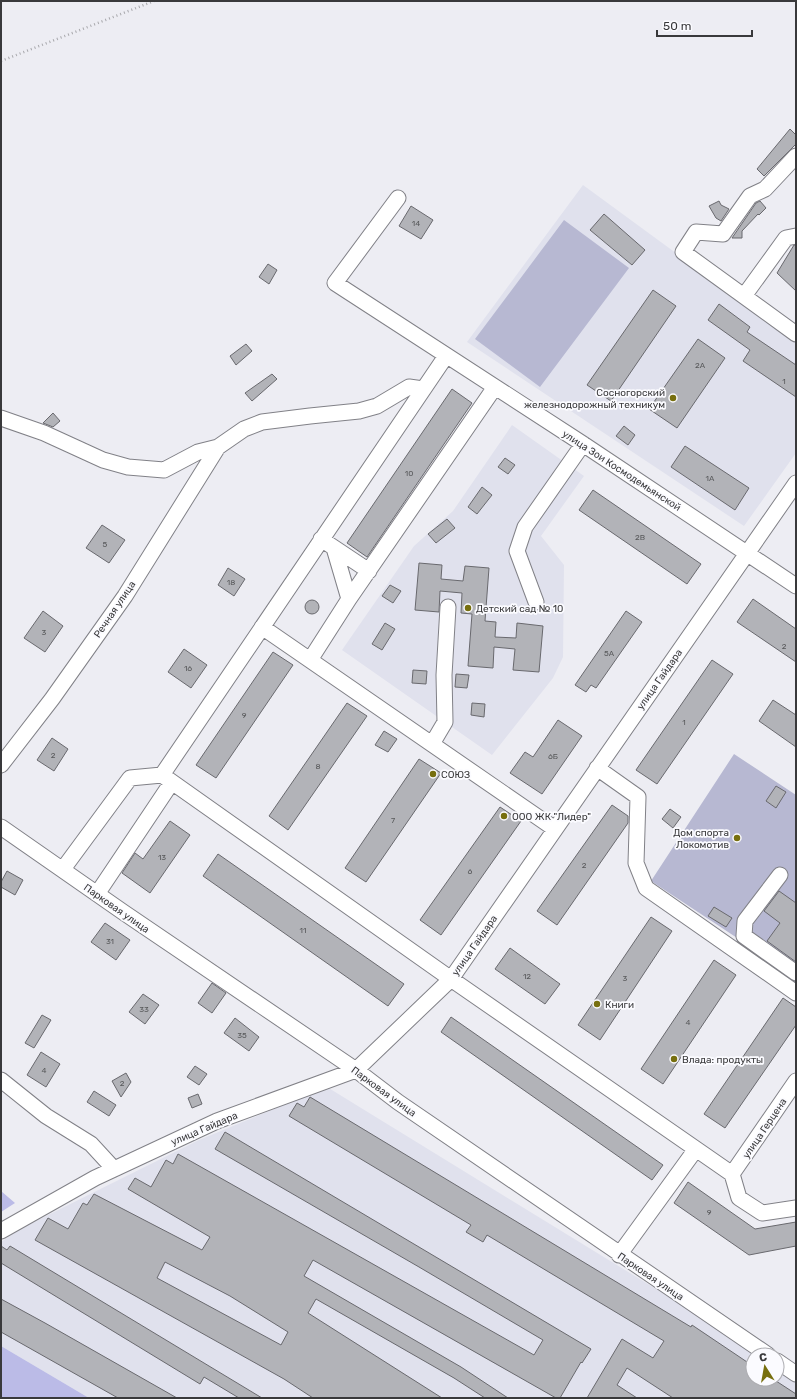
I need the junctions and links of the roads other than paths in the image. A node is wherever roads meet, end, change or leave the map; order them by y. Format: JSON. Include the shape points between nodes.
{"nodes":[{"id":1,"x":796,"y":156,"type":"edge"},
{"id":2,"x":398,"y":198,"type":"dead end"},
{"id":3,"x":796,"y":236,"type":"edge"},
{"id":4,"x":744,"y":296,"type":"junction"},
{"id":5,"x":796,"y":334,"type":"edge"},
{"id":6,"x":446,"y":356,"type":"junction"},
{"id":7,"x":495,"y":387,"type":"junction"},
{"id":8,"x":423,"y":389,"type":"junction"},
{"id":9,"x":1,"y":418,"type":"edge"},
{"id":10,"x":582,"y":444,"type":"junction"},
{"id":11,"x":218,"y":447,"type":"junction"},
{"id":12,"x":796,"y":483,"type":"edge"},
{"id":13,"x":321,"y":539,"type":"junction"},
{"id":14,"x":334,"y":548,"type":"junction"},
{"id":15,"x":748,"y":554,"type":"junction"},
{"id":16,"x":369,"y":571,"type":"junction"},
{"id":17,"x":796,"y":586,"type":"edge"},
{"id":18,"x":349,"y":600,"type":"junction"},
{"id":19,"x":536,"y":602,"type":"dead end"},
{"id":20,"x":448,"y":607,"type":"dead end"},
{"id":21,"x":262,"y":628,"type":"junction"},
{"id":22,"x":310,"y":660,"type":"junction"},
{"id":23,"x":432,"y":744,"type":"junction"},
{"id":24,"x":1,"y":765,"type":"edge"},
{"id":25,"x":597,"y":768,"type":"junction"},
{"id":26,"x":167,"y":778,"type":"junction"},
{"id":27,"x":1,"y":827,"type":"edge"},
{"id":28,"x":555,"y":829,"type":"junction"},
{"id":29,"x":63,"y":869,"type":"junction"},
{"id":30,"x":780,"y":875,"type":"dead end"},
{"id":31,"x":97,"y":894,"type":"junction"},
{"id":32,"x":796,"y":973,"type":"edge"},
{"id":33,"x":451,"y":979,"type":"junction"},
{"id":34,"x":796,"y":993,"type":"edge"},
{"id":35,"x":356,"y":1070,"type":"junction"},
{"id":36,"x":1,"y":1080,"type":"edge"},
{"id":37,"x":796,"y":1081,"type":"edge"},
{"id":38,"x":696,"y":1149,"type":"junction"},
{"id":39,"x":114,"y":1169,"type":"junction"},
{"id":40,"x":732,"y":1174,"type":"junction"},
{"id":41,"x":796,"y":1208,"type":"edge"},
{"id":42,"x":1,"y":1231,"type":"edge"},
{"id":43,"x":619,"y":1254,"type":"junction"},
{"id":44,"x":756,"y":1347,"type":"edge"},
{"id":45,"x":785,"y":1366,"type":"edge"},
{"id":46,"x":796,"y":1374,"type":"edge"}],
"edges":[{"from":1,"to":4,"type":"street","via":[[765,189],[750,196],[723,234],[696,232],[683,252]]},
{"from":2,"to":6,"type":"street","name":"улица Зои Космодемьянской","via":[[335,283]]},
{"from":3,"to":4,"type":"street","via":[[786,238]]},
{"from":4,"to":5,"type":"street"},
{"from":6,"to":7,"type":"street","name":"улица Зои Космодемьянской"},
{"from":6,"to":8,"type":"street"},
{"from":7,"to":10,"type":"street","name":"улица Зои Космодемьянской"},
{"from":7,"to":16,"type":"street"},
{"from":8,"to":11,"type":"street","via":[[409,387],[377,406],[359,411],[262,422],[244,429]]},
{"from":8,"to":13,"type":"street"},
{"from":9,"to":11,"type":"street","via":[[44,433],[103,460],[128,467],[164,470],[198,452]]},
{"from":10,"to":15,"type":"street","name":"улица Зои Космодемьянской"},
{"from":10,"to":19,"type":"street","via":[[525,526],[517,551]]},
{"from":11,"to":24,"type":"street","name":"Речная улица","via":[[124,596],[52,699]]},
{"from":12,"to":15,"type":"street","name":"улица Гайдара"},
{"from":13,"to":14,"type":"street"},
{"from":13,"to":21,"type":"street"},
{"from":14,"to":16,"type":"street"},
{"from":14,"to":18,"type":"street"},
{"from":15,"to":17,"type":"street","name":"улица Зои Космодемьянской"},
{"from":15,"to":25,"type":"street","name":"улица Гайдара"},
{"from":16,"to":18,"type":"street"},
{"from":18,"to":22,"type":"street"},
{"from":20,"to":23,"type":"street","via":[[444,675],[445,722]]},
{"from":21,"to":22,"type":"street"},
{"from":21,"to":26,"type":"street"},
{"from":22,"to":23,"type":"street"},
{"from":23,"to":28,"type":"street"},
{"from":25,"to":28,"type":"street","name":"улица Гайдара"},
{"from":25,"to":34,"type":"street","via":[[638,797],[636,863],[646,888]]},
{"from":26,"to":29,"type":"street","via":[[130,778]]},
{"from":26,"to":31,"type":"street"},
{"from":26,"to":33,"type":"street"},
{"from":27,"to":29,"type":"street","name":"Парковая улица"},
{"from":28,"to":33,"type":"street","name":"улица Гайдара"},
{"from":29,"to":31,"type":"street","name":"Парковая улица"},
{"from":30,"to":32,"type":"street","via":[[746,921],[744,936]]},
{"from":31,"to":35,"type":"street","name":"Парковая улица"},
{"from":33,"to":35,"type":"street","name":"улица Гайдара"},
{"from":33,"to":38,"type":"street"},
{"from":35,"to":39,"type":"street","name":"улица Гайдара","via":[[217,1121]]},
{"from":35,"to":43,"type":"street","name":"Парковая улица","via":[[398,1102]]},
{"from":36,"to":39,"type":"street","via":[[46,1116],[91,1144]]},
{"from":37,"to":40,"type":"street","name":"улица Герцена"},
{"from":38,"to":40,"type":"street"},
{"from":38,"to":43,"type":"street"},
{"from":39,"to":42,"type":"street","name":"улица Гайдара"},
{"from":40,"to":41,"type":"street","via":[[739,1198],[762,1213]]},
{"from":43,"to":44,"type":"street","name":"Парковая улица"},
{"from":45,"to":46,"type":"street"}]}
